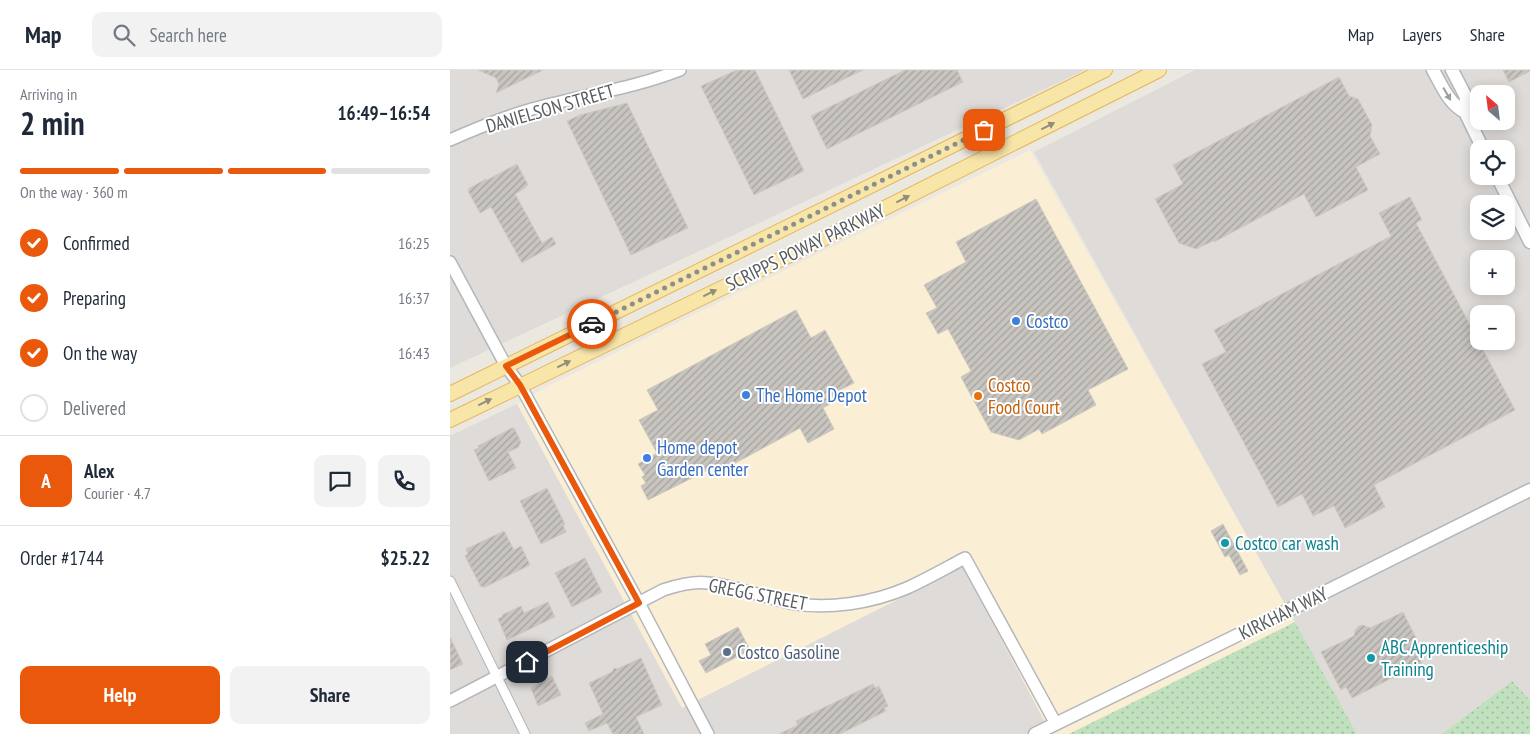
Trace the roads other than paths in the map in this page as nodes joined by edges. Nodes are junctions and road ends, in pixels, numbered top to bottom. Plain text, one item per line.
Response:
1 (680, 70) edge
2 (1105, 70) edge
3 (1159, 70) edge
4 (1433, 70) edge
5 (1452, 70) edge
6 (1465, 112) junction
7 (450, 140) edge
8 (1479, 140) edge
9 (1502, 185) edge
10 (1530, 242) edge
11 (450, 262) edge
12 (506, 366) junction
13 (520, 385) junction
14 (450, 394) edge
15 (450, 420) edge
16 (1530, 490) edge
17 (450, 581) edge
18 (639, 603) junction
19 (497, 677) junction
20 (450, 701) edge
21 (1056, 724) junction
22 (524, 734) edge
23 (708, 734) edge
24 (1035, 734) edge

1 - 7 street, DANIELSON STREET
2 - 12 main road, SCRIPPS POWAY PARKWAY
13 -> 3 main road, SCRIPPS POWAY PARKWAY
4 -> 6 main road
5 - 6 main road
6 - 8 main road
9 - 10 main road
11 - 12 street
12 - 13 street
12 - 14 main road, SCRIPPS POWAY PARKWAY
15 -> 13 main road, SCRIPPS POWAY PARKWAY
13 - 18 street
16 - 21 main road, KIRKHAM WAY
17 - 19 street
18 - 19 street, GREGG STREET
18 - 21 street, GREGG STREET
18 - 23 street
19 - 20 street, GREGG STREET
19 - 22 street
21 - 24 main road, KIRKHAM WAY

